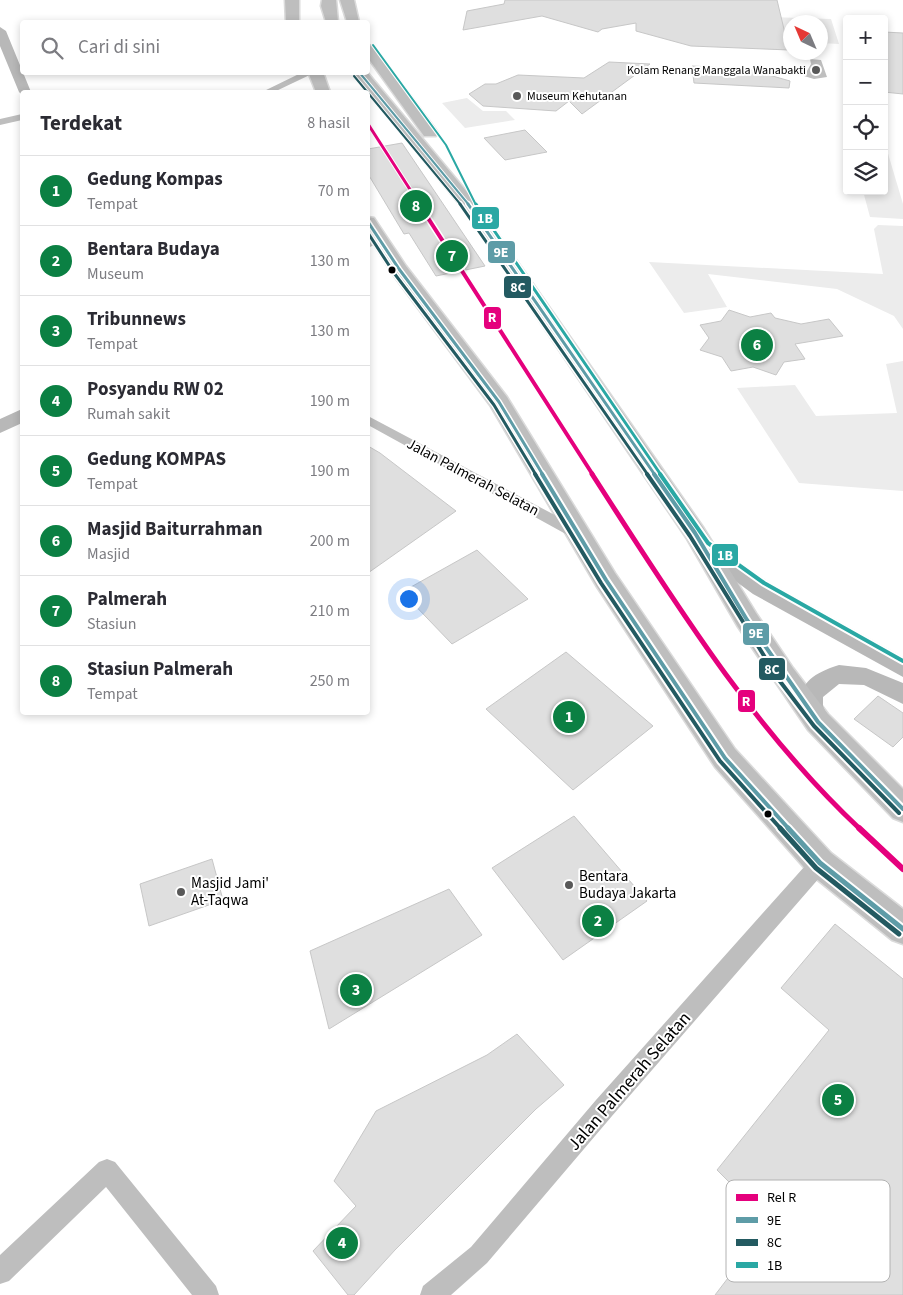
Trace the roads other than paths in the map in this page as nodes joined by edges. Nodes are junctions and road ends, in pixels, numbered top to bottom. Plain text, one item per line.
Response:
1 (292, 0) edge
2 (330, 0) edge
3 (347, 0) edge
4 (292, 20) edge
5 (332, 20) edge
6 (352, 20) edge
7 (0, 31) edge
8 (370, 52) edge
9 (0, 54) edge
10 (306, 75) edge
11 (314, 75) edge
12 (361, 75) edge
13 (14, 79) junction
14 (23, 90) edge
15 (272, 90) edge
16 (322, 90) edge
17 (20, 104) edge
18 (20, 117) edge
19 (0, 122) edge
20 (471, 208) junction
21 (373, 242) edge
22 (20, 416) edge
23 (370, 421) edge
24 (0, 428) edge
25 (20, 430) edge
26 (0, 441) edge
27 (578, 534) junction
28 (703, 547) junction
29 (903, 668) edge
30 (903, 694) edge
31 (818, 722) junction
32 (903, 809) edge
33 (820, 863) junction
34 (903, 929) edge
35 (0, 1272) edge
36 (207, 1295) edge
37 (432, 1295) edge

1 - 4 highway
2 - 5 highway
3 - 6 highway
7 - 13 main road
8 - 20 highway
9 - 13 main road
10 - 15 street
11 - 16 highway
12 - 20 highway
13 - 14 main road
13 - 17 main road
18 - 19 street
20 - 28 highway
21 - 27 highway
22 - 24 main road
23 - 27 street, Jalan Palmerah Selatan
25 - 26 main road
27 - 33 highway
28 - 29 main road
28 - 31 highway
30 - 31 main road
31 - 32 highway
33 - 34 highway
33 - 37 street, Jalan Palmerah Selatan
35 - 36 street

